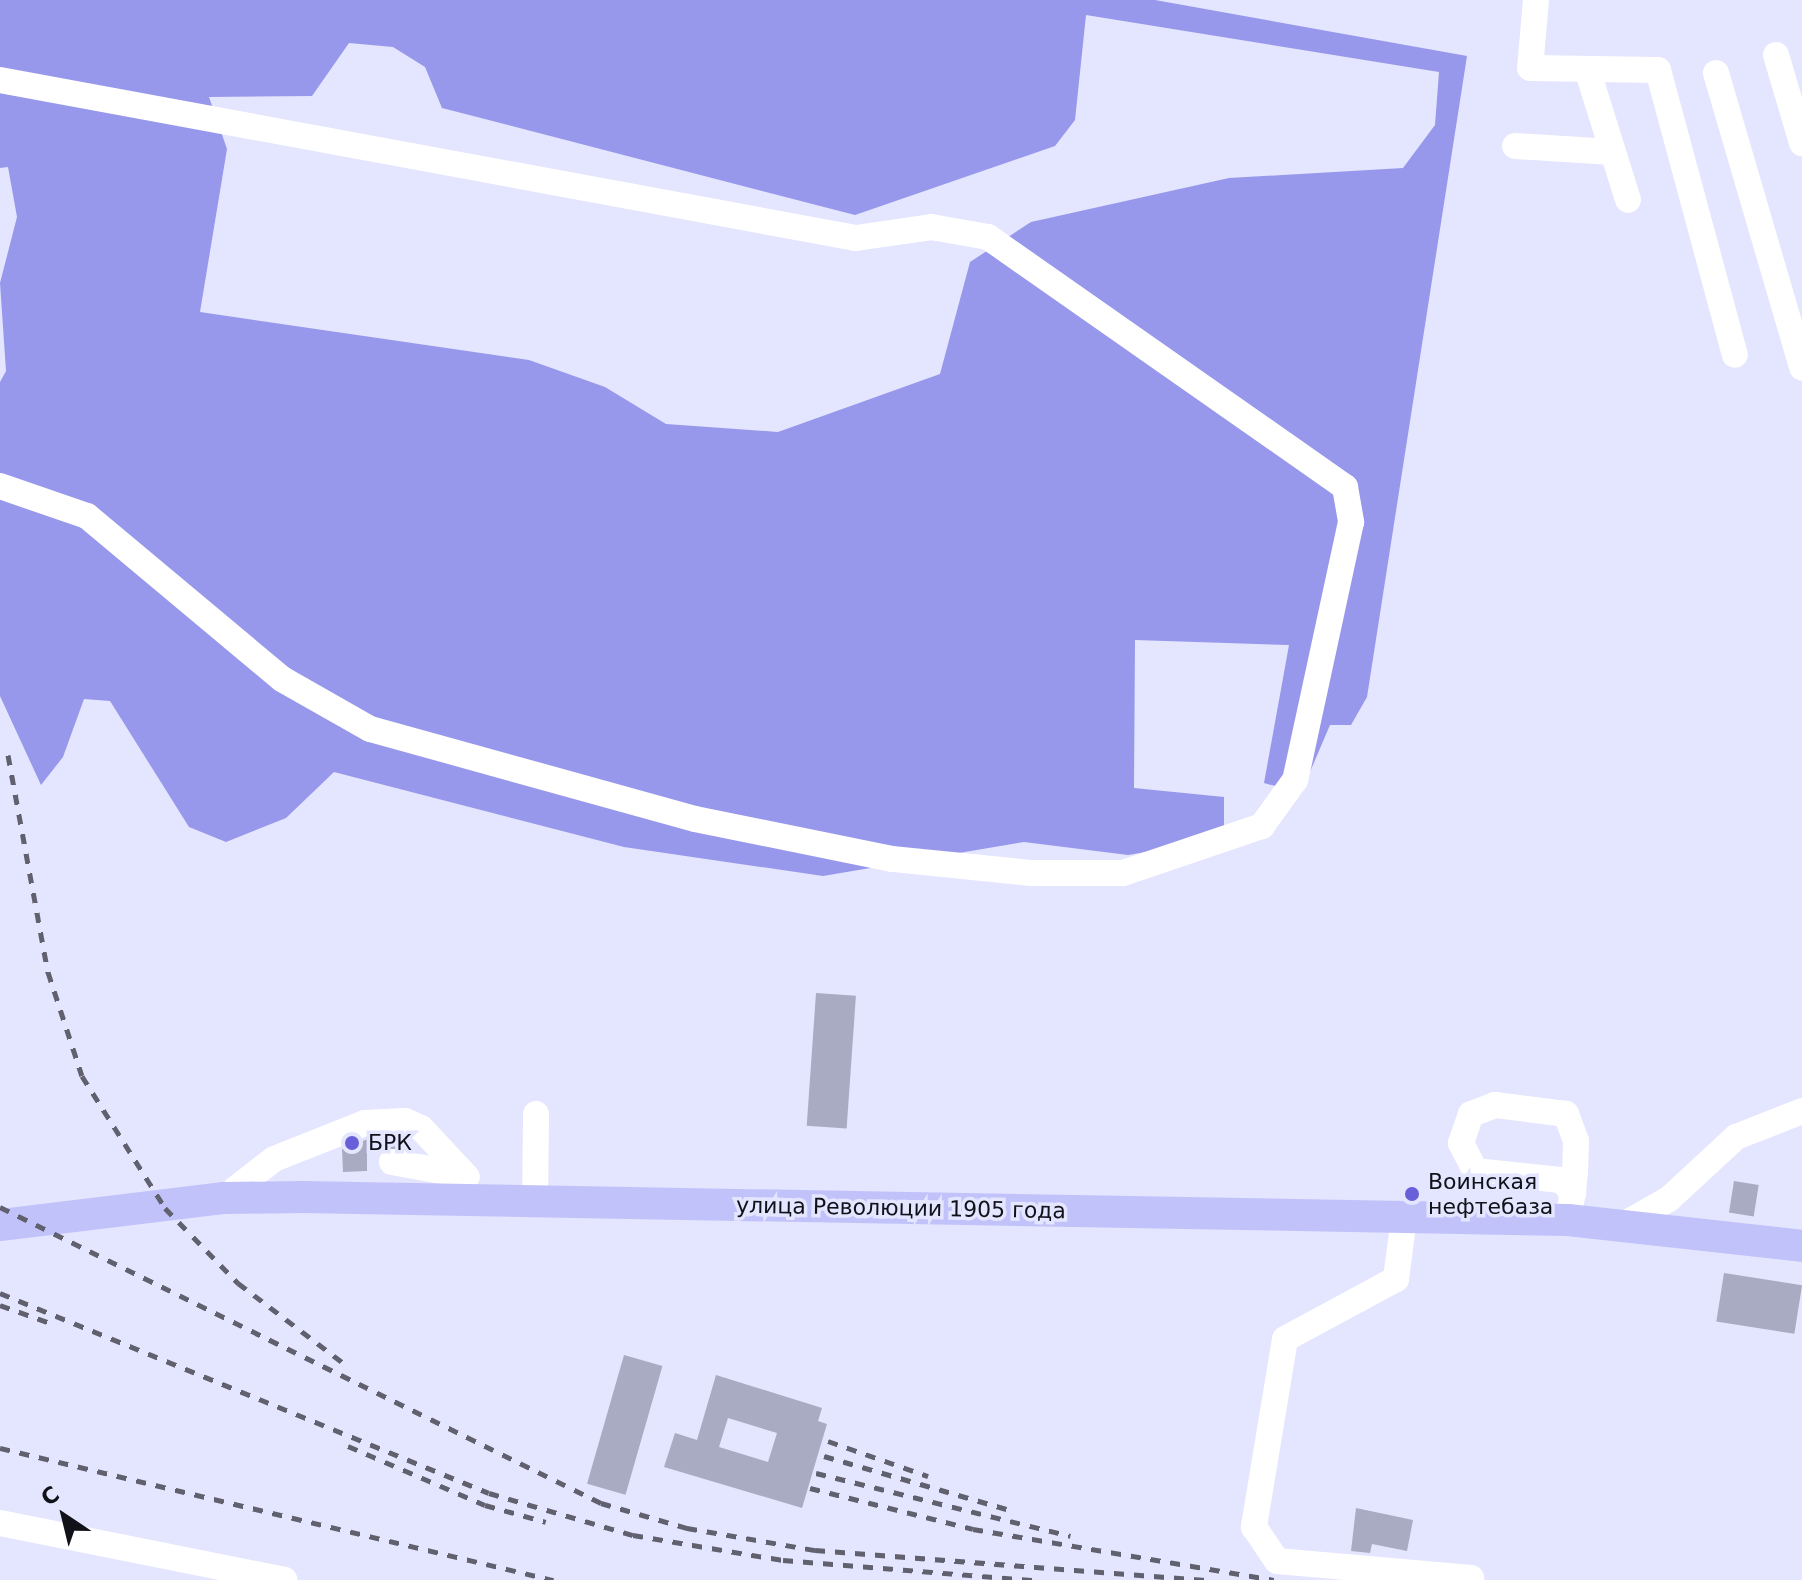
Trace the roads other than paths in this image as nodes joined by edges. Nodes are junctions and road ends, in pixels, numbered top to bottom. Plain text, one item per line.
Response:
1 (1536, 0) edge
2 (1776, 55) dead end
3 (1587, 69) junction
4 (1716, 73) dead end
5 (0, 80) edge
6 (1802, 143) edge
7 (1515, 146) dead end
8 (1613, 152) junction
9 (1628, 200) dead end
10 (1735, 355) dead end
11 (1802, 368) edge
12 (0, 486) edge
13 (1802, 1111) edge
14 (536, 1114) dead end
15 (392, 1162) dead end
16 (467, 1177) junction
17 (224, 1198) junction
18 (524, 1201) junction
19 (1571, 1206) junction
20 (1672, 1214) junction
21 (1404, 1218) junction
22 (0, 1225) edge
23 (1802, 1246) edge
24 (0, 1523) edge
25 (1471, 1578) edge
26 (284, 1580) edge

1 - 3 street
2 - 6 street
3 - 8 street
3 - 10 street
4 - 11 street
5 - 12 street
7 - 8 street
8 - 9 street
13 - 20 street
14 - 18 street
15 - 16 street
16 - 17 street
16 - 18 street
17 - 18 main road, улица Революции 1905 года
17 - 22 main road, улица Революции 1905 года
18 - 21 main road, улица Революции 1905 года
19 - 19 street
19 - 20 main road, улица Революции 1905 года
19 - 21 main road, улица Революции 1905 года
20 - 23 main road, улица Революции 1905 года
21 - 25 street
24 - 26 street

